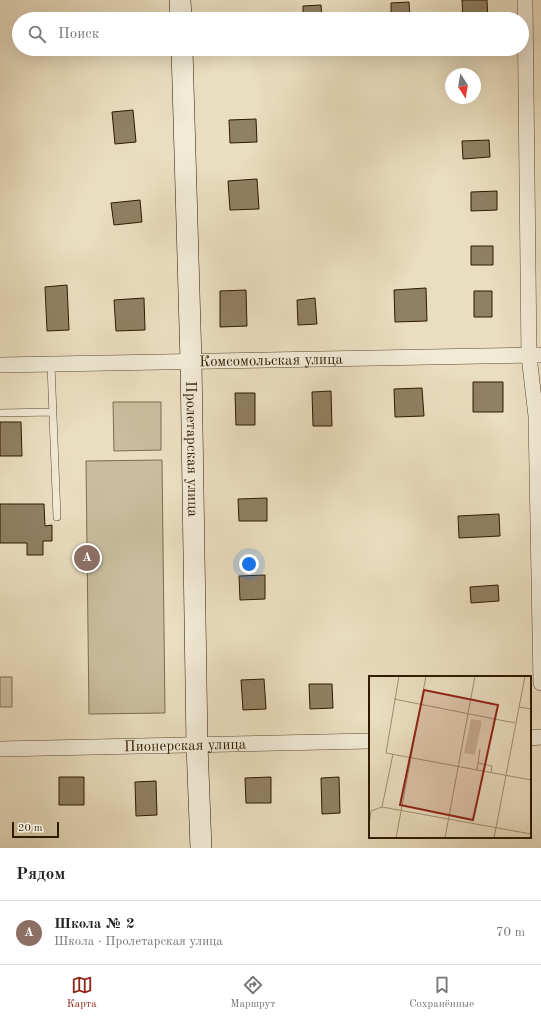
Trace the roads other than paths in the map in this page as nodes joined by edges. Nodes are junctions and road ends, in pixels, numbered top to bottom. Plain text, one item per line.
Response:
1 (180, 0) edge
2 (526, 0) edge
3 (181, 12) edge
4 (526, 12) edge
5 (182, 56) edge
6 (527, 56) edge
7 (535, 355) edge
8 (191, 362) junction
9 (0, 365) edge
10 (51, 365) junction
11 (53, 412) junction
12 (0, 413) edge
13 (57, 517) dead end
14 (541, 683) edge
15 (541, 737) edge
16 (531, 738) edge
17 (369, 741) edge
18 (197, 745) junction
19 (0, 748) edge
20 (200, 848) edge

1 - 3 street
2 - 4 street
5 - 8 street, Пролетарская улица
6 - 7 street
7 - 8 street, Комсомольская улица
7 - 14 street
8 - 10 street, Комсомольская улица
8 - 18 street, Пролетарская улица
9 - 10 street, Комсомольская улица
10 - 11 lane
11 - 12 lane
11 - 13 lane
15 - 16 street
17 - 18 street, Пионерская улица
18 - 19 street, Пионерская улица
18 - 20 street, Пролетарская улица

